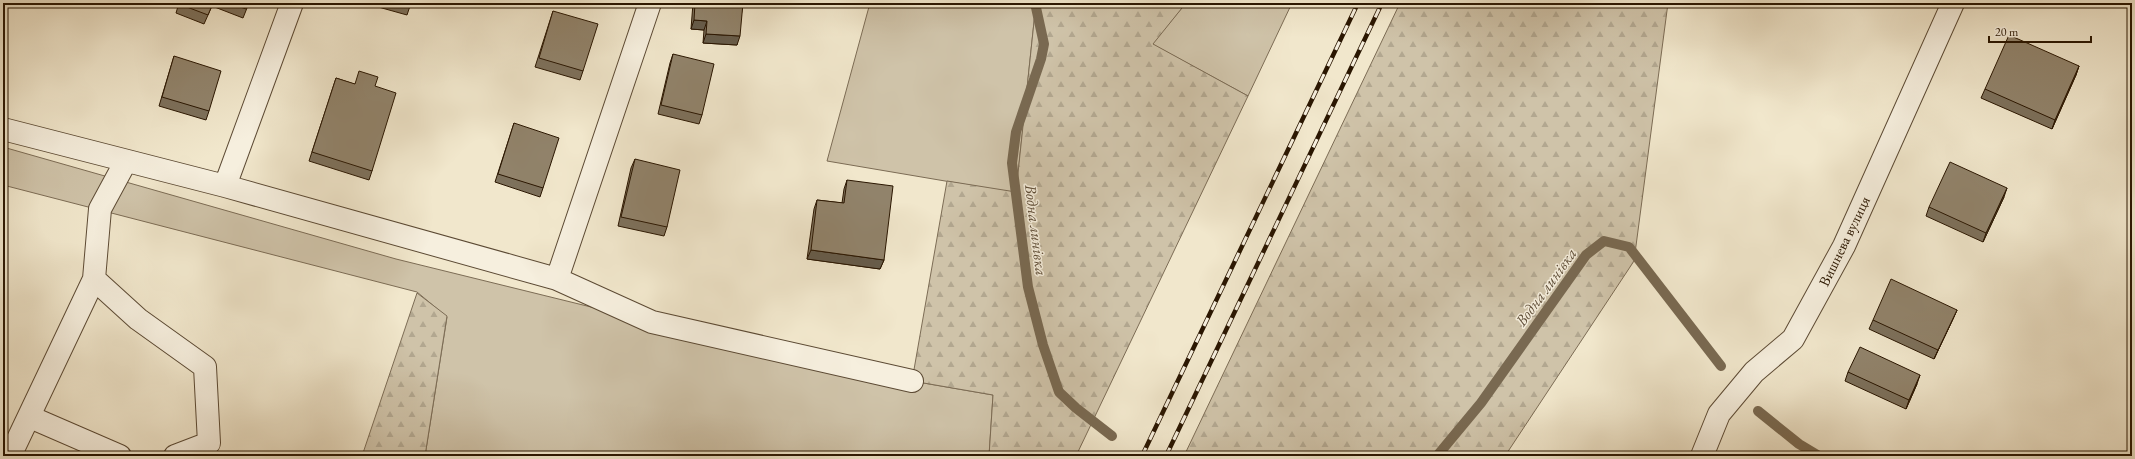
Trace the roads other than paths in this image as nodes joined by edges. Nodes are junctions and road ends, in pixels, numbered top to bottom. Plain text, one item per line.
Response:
1 (292, 3) edge
2 (650, 3) edge
3 (1953, 3) edge
4 (3, 129) edge
5 (126, 161) junction
6 (225, 186) junction
7 (557, 278) junction
8 (94, 279) junction
9 (912, 381) dead end
10 (30, 417) junction
11 (10, 456) edge
12 (120, 456) edge
13 (175, 456) edge
14 (1702, 456) edge

1 - 6 street
2 - 7 street
3 - 14 street, Вишнева вулиця
4 - 5 street
5 - 6 street
5 - 8 street
6 - 7 street
7 - 9 street
8 - 10 street
8 - 13 street
10 - 11 street
10 - 12 street

